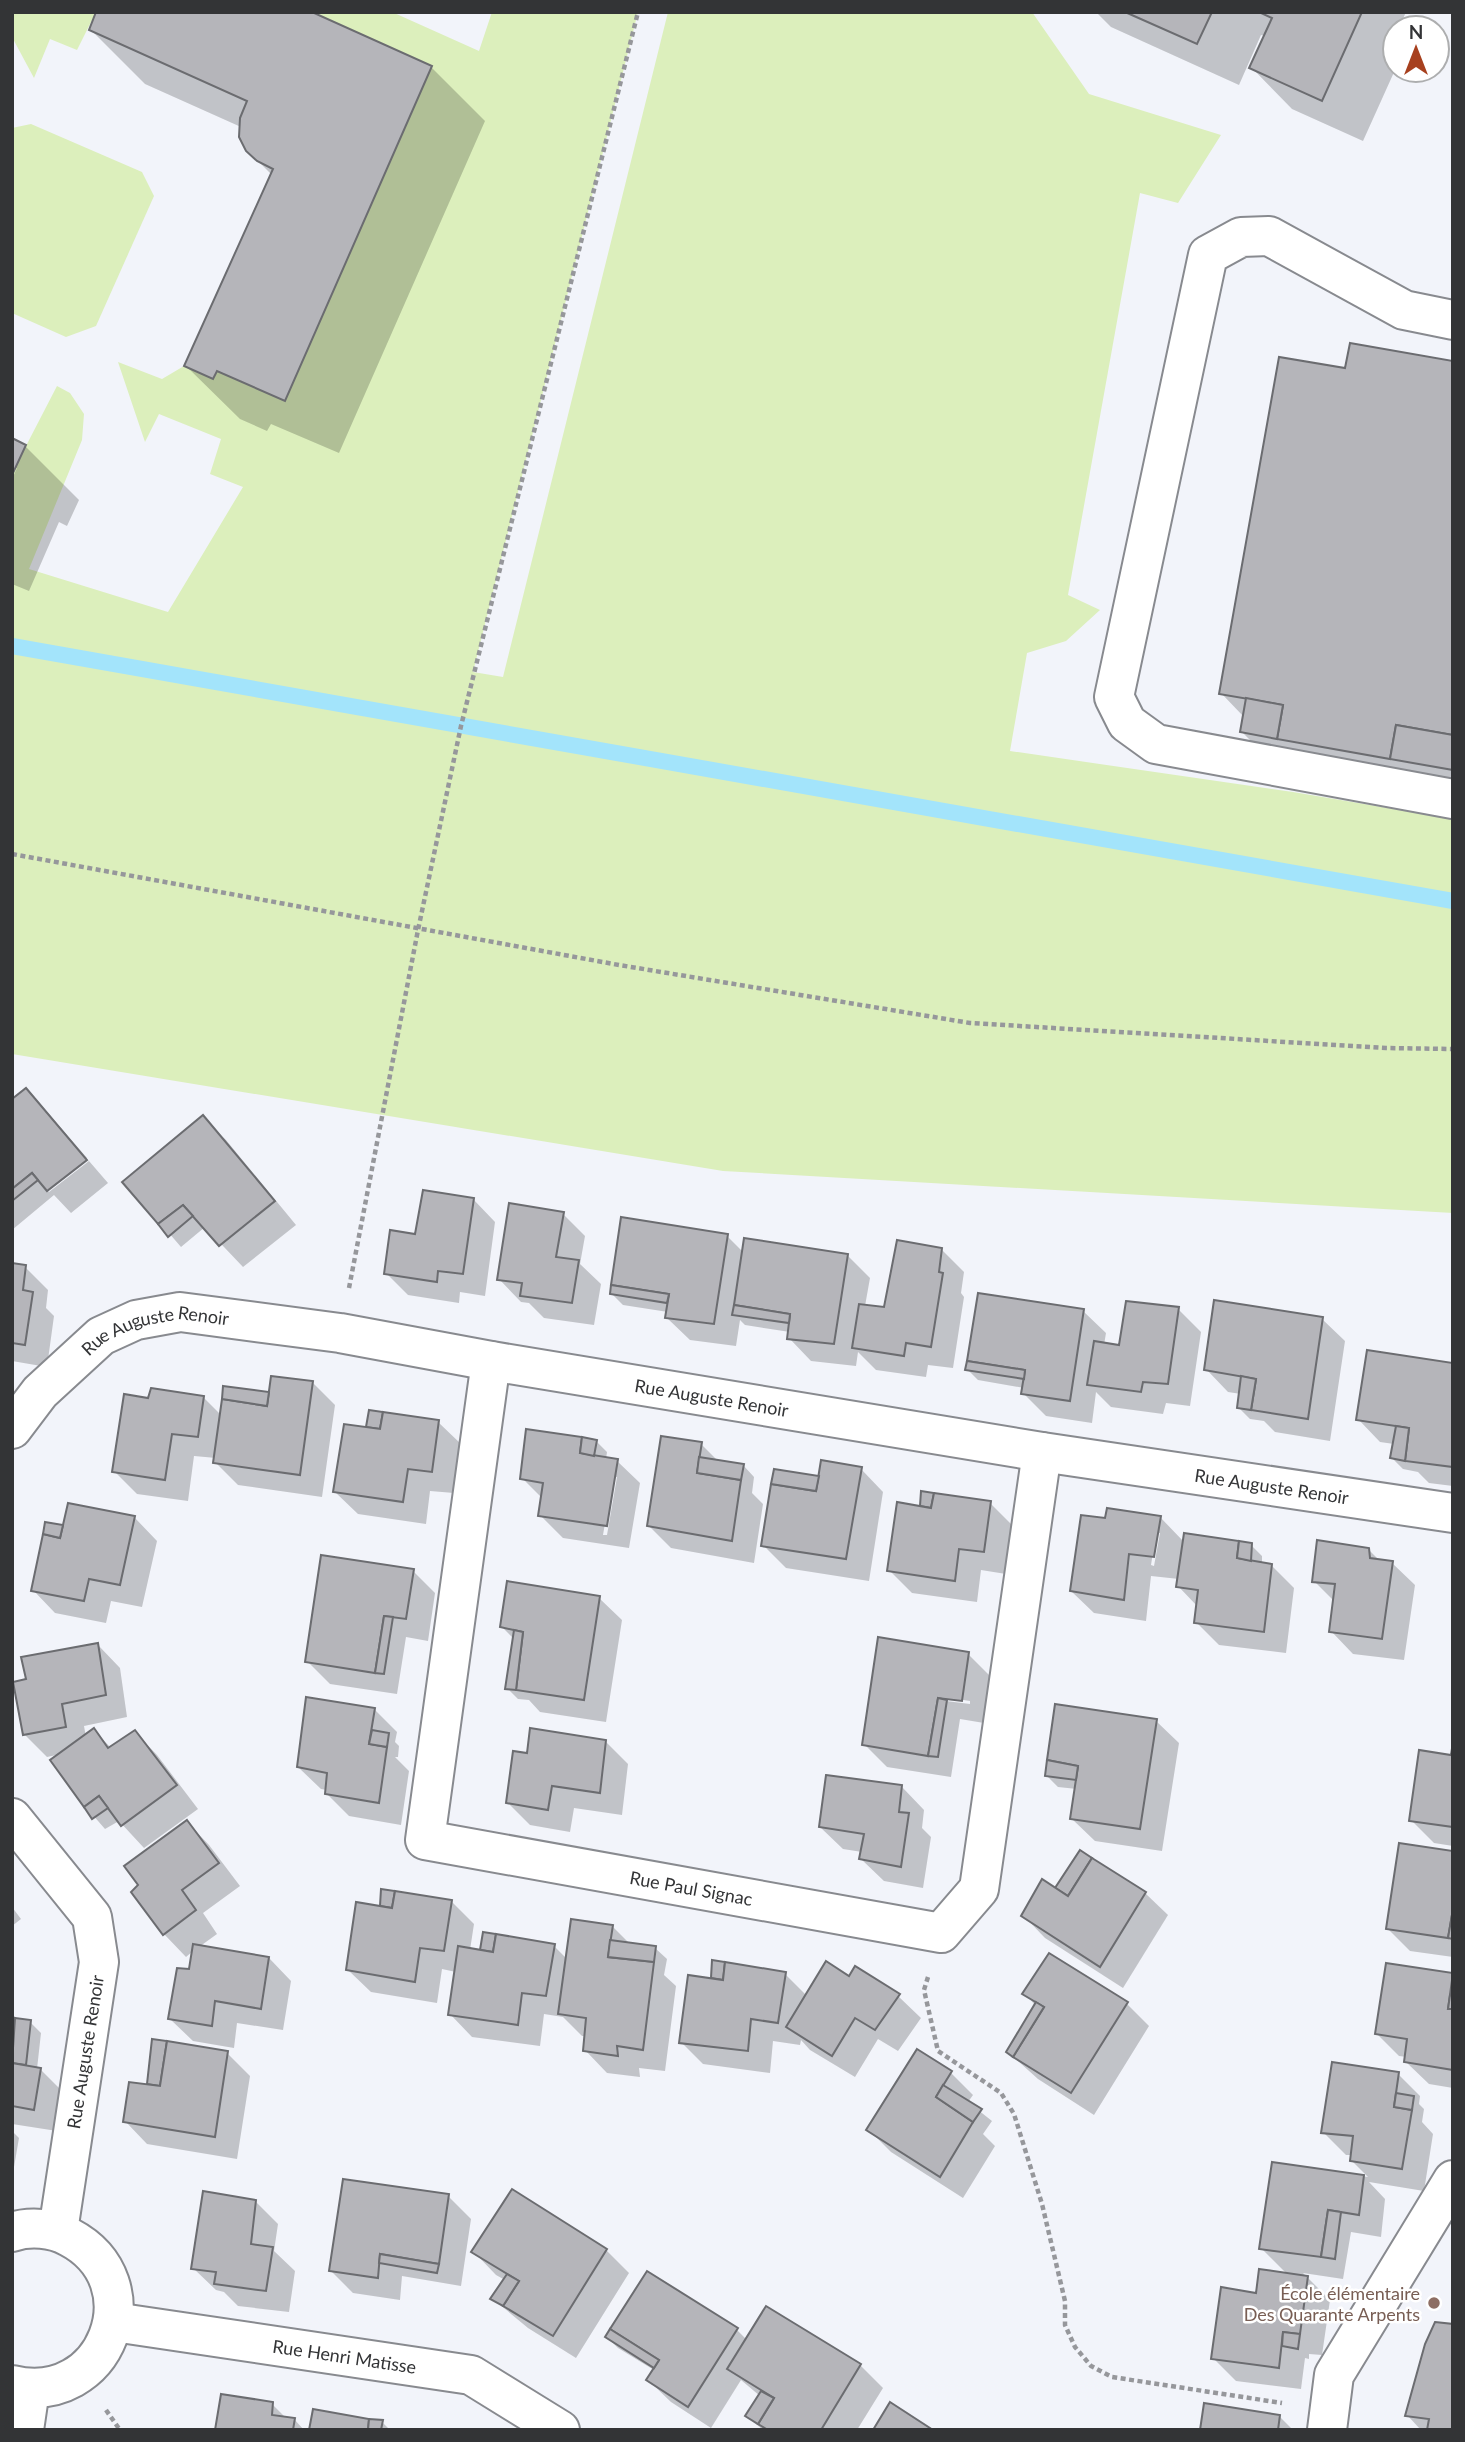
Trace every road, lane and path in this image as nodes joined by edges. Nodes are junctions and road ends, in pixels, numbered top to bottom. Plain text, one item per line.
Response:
1 (638, 12) edge
2 (1453, 320) edge
3 (1453, 799) edge
4 (12, 854) edge
5 (418, 930) junction
6 (1453, 1049) edge
7 (340, 1333) junction
8 (491, 1361) junction
9 (12, 1429) edge
10 (1042, 1452) junction
11 (1453, 1513) edge
12 (12, 1818) edge
13 (942, 1933) junction
14 (1453, 2180) edge
15 (58, 2231) junction
16 (12, 2232) edge
17 (114, 2322) junction
18 (21, 2387) edge
19 (1328, 2420) edge
20 (24, 2430) edge
21 (560, 2430) edge

1 - 5 path
2 - 3 street
4 - 5 path
5 - 6 path
5 - 7 path
7 - 8 street, Rue Auguste Renoir
7 - 9 street, Rue Auguste Renoir
8 - 10 street, Rue Auguste Renoir
8 - 13 street, Rue Paul Signac
10 - 11 street, Rue Auguste Renoir
10 - 13 street
12 - 15 street, Rue Auguste Renoir
13 - 19 path
14 - 19 street
15 - 16 street
15 - 17 street
17 - 18 street
17 - 21 street, Rue Henri Matisse
18 - 20 street

